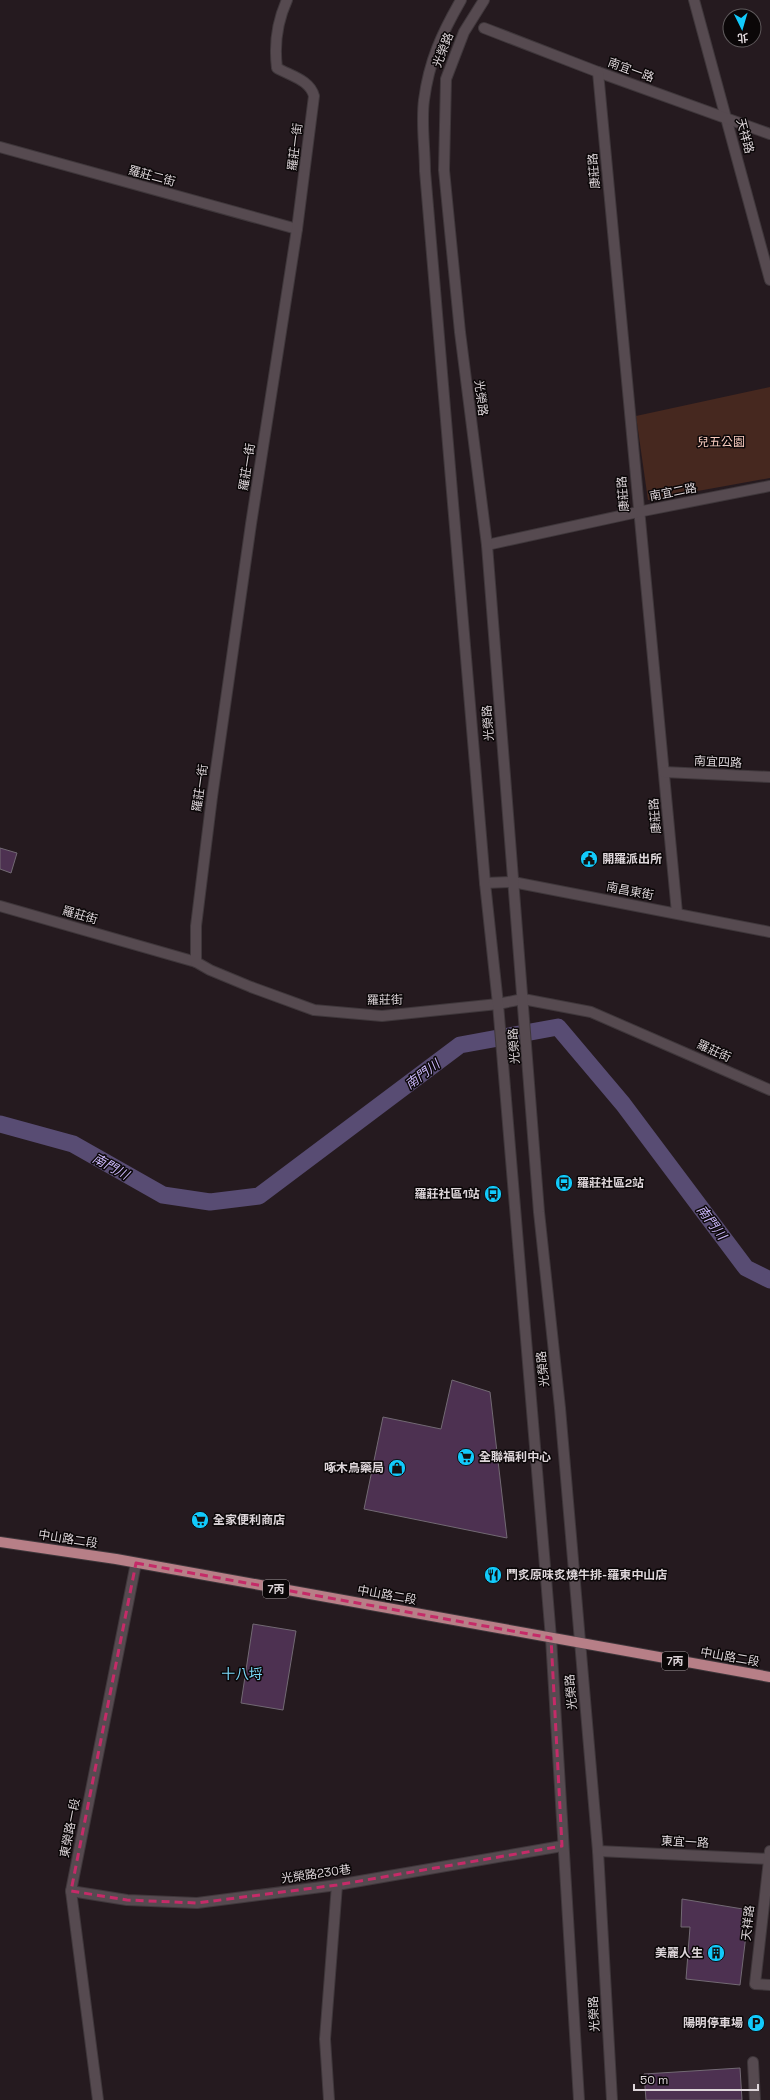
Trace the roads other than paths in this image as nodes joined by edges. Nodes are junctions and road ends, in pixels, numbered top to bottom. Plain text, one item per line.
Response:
1 (287, 0) edge
2 (461, 0) edge
3 (484, 0) edge
4 (694, 0) edge
5 (484, 28) dead end
6 (598, 72) junction
7 (727, 120) junction
8 (770, 134) edge
9 (0, 147) edge
10 (297, 229) junction
11 (770, 280) edge
12 (770, 486) edge
13 (638, 512) junction
14 (487, 544) junction
15 (664, 772) junction
16 (770, 777) edge
17 (513, 882) junction
18 (485, 883) junction
19 (0, 906) edge
20 (677, 913) junction
21 (770, 932) edge
22 (196, 962) junction
23 (523, 999) junction
24 (498, 1004) junction
25 (770, 1090) edge
26 (1, 1541) edge
27 (136, 1564) junction
28 (551, 1638) junction
29 (580, 1644) junction
30 (770, 1677) edge
31 (562, 1846) junction
32 (598, 1851) junction
33 (769, 1856) edge
34 (337, 1885) junction
35 (71, 1891) junction
36 (770, 1985) edge
37 (753, 2062) dead end
38 (98, 2100) edge
39 (329, 2100) edge
40 (579, 2100) edge
41 (612, 2100) edge
42 (755, 2100) edge

1 - 10 street, 羅莊一街
2 - 18 street, 光榮路
3 - 14 street, 光榮路
4 - 7 street, 天祥路
5 - 6 street, 南宜一路
6 - 7 street, 南宜一路
6 - 13 street, 康莊路
7 - 8 street, 南宜一路
7 - 11 street, 天祥路
9 - 10 street, 羅莊二街
10 - 22 street, 羅莊一街
12 - 13 street, 南宜二路
13 - 14 street, 南宜二路
13 - 15 street, 康莊路
14 - 17 street, 光榮路
15 - 16 street, 南宜四路
15 - 20 street, 康莊路
17 - 18 street, 南昌東街
17 - 20 street, 南昌東街
17 - 23 street, 光榮路
18 - 24 street, 光榮路
19 - 22 street, 羅莊街
20 - 21 street, 南昌東街
22 - 24 street, 羅莊街
23 - 24 street, 羅莊街
23 - 25 street, 羅莊街
23 - 29 street, 光榮路
24 - 28 street, 光榮路
26 - 27 main road, 中山路二段 / 7丙
27 - 28 main road, 中山路二段 / 7丙
27 - 35 street, 東榮路一段
28 - 29 main road, 中山路二段 / 7丙
28 - 31 street, 光榮路
29 - 30 main road, 中山路二段 / 7丙
29 - 32 street, 光榮路
31 - 34 street, 光榮路230巷
31 - 40 street, 光榮路
32 - 33 street, 東宜一路
32 - 41 street, 光榮路
33 - 36 street, 天祥路
34 - 35 street, 光榮路230巷
34 - 39 street
35 - 38 street, 東榮路一段
37 - 42 street

